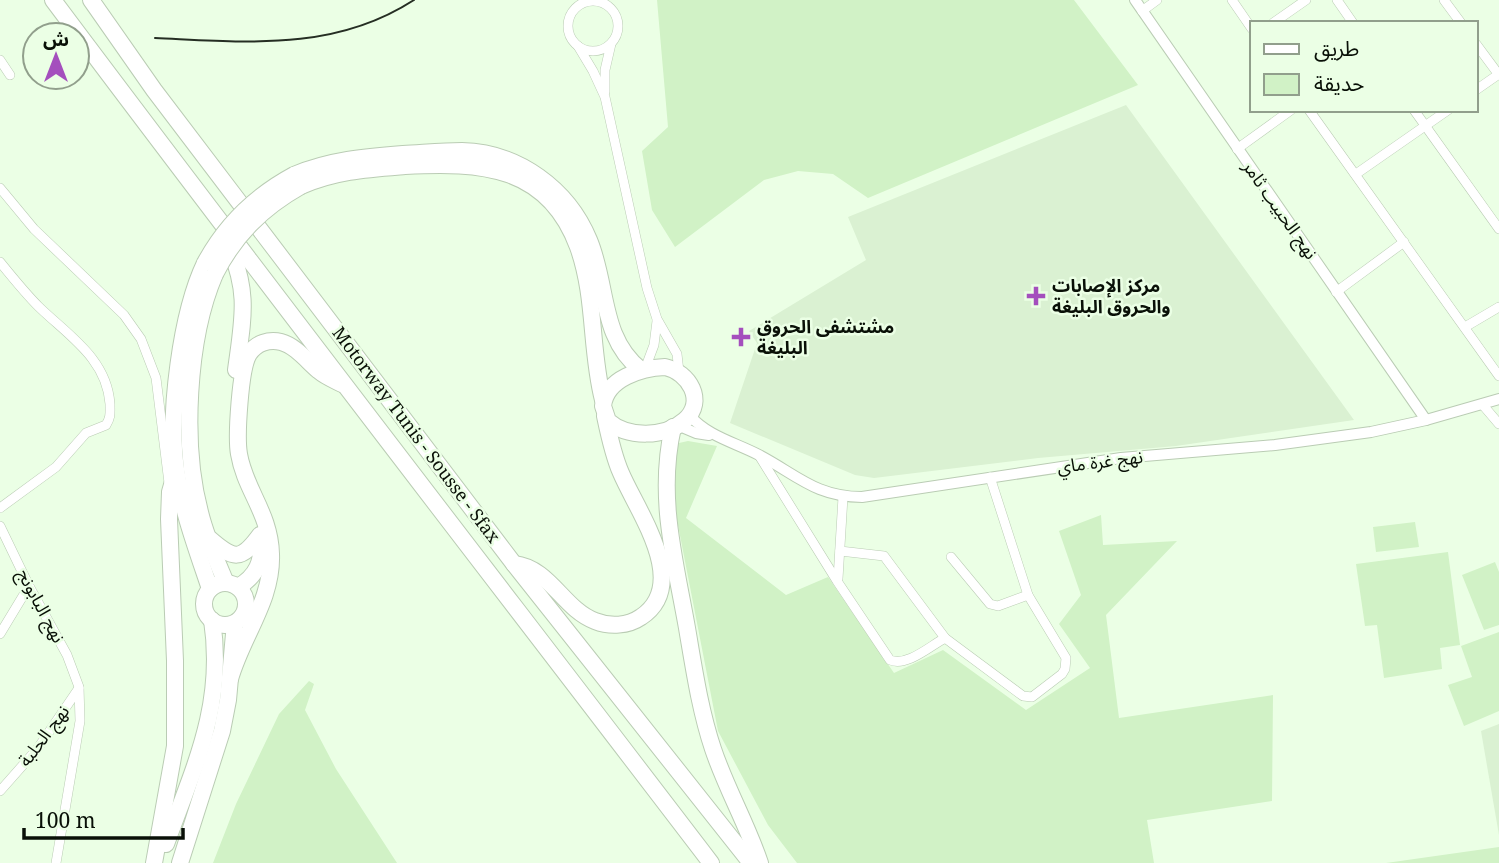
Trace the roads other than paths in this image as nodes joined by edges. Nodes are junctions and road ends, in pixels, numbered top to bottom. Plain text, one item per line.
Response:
1 (53, 0) edge
2 (91, 0) edge
3 (1135, 0) edge
4 (1157, 0) edge
5 (1232, 0) edge
6 (1306, 0) edge
7 (1336, 0) edge
8 (1444, 0) edge
9 (1142, 11) junction
10 (1276, 21) edge
11 (1352, 21) edge
12 (1460, 21) edge
13 (1250, 26) edge
14 (611, 43) junction
15 (578, 46) junction
16 (1478, 47) edge
17 (0, 60) edge
18 (10, 75) dead end
19 (1499, 75) edge
20 (1478, 89) edge
21 (605, 97) junction
22 (1288, 112) edge
23 (1310, 112) edge
24 (1415, 112) edge
25 (1445, 112) edge
26 (1425, 126) junction
27 (1237, 149) junction
28 (1356, 174) junction
29 (298, 181) junction
30 (0, 188) edge
31 (218, 220) junction
32 (1499, 229) edge
33 (1404, 242) junction
34 (0, 262) edge
35 (210, 269) junction
36 (1336, 292) junction
37 (1499, 307) edge
38 (657, 319) junction
39 (1465, 327) junction
40 (643, 370) junction
41 (679, 372) junction
42 (1499, 376) edge
43 (348, 387) junction
44 (1499, 399) edge
45 (1482, 404) junction
46 (604, 408) junction
47 (1426, 420) junction
48 (680, 423) junction
49 (1499, 424) edge
50 (759, 455) junction
51 (176, 471) junction
52 (990, 477) junction
53 (170, 492) junction
54 (843, 497) junction
55 (0, 508) edge
56 (0, 526) edge
57 (206, 536) junction
58 (260, 536) junction
59 (839, 551) junction
60 (951, 557) dead end
61 (514, 564) junction
62 (837, 581) junction
63 (232, 585) junction
64 (29, 586) junction
65 (210, 589) junction
66 (1028, 595) junction
67 (212, 620) junction
68 (235, 623) junction
69 (0, 634) edge
70 (945, 638) junction
71 (230, 679) junction
72 (79, 687) junction
73 (62, 715) junction
74 (80, 721) junction
75 (0, 791) edge
76 (56, 863) edge
77 (154, 863) edge
78 (159, 863) edge
79 (180, 863) edge
80 (711, 863) edge
81 (751, 863) edge
82 (760, 863) edge

1 - 31 highway, Motorway Tunis - Sousse - Sfax
2 - 61 highway, Motorway Tunis - Sousse - Sfax
3 - 9 street, نهج الحبيب ثامر
4 - 9 street
5 - 13 street
6 - 10 street
7 - 11 street
8 - 12 street
9 - 27 street, نهج الحبيب ثامر
14 - 15 street
14 - 15 street
14 - 21 street
15 - 21 street
16 - 19 street
17 - 18 street
19 - 20 street
21 - 38 street
22 - 27 street
23 - 28 street
24 - 26 street
25 - 26 street
26 - 28 street
26 - 32 street
27 - 36 street, نهج الحبيب ثامر
28 - 33 street
29 - 35 highway, bridge
29 - 40 highway
29 - 46 highway
30 - 53 street
31 - 43 highway, Motorway Tunis - Sousse - Sfax
31 - 58 highway
33 - 36 street
33 - 39 street
34 - 55 street
35 - 51 highway
35 - 57 highway
36 - 47 street, نهج الحبيب ثامر
37 - 39 street
38 - 40 street
38 - 41 street
39 - 42 street
40 - 41 highway
40 - 46 highway
41 - 48 highway
43 - 71 highway
43 - 80 highway, Motorway Tunis - Sousse - Sfax
44 - 45 street, نهج غرة ماي
45 - 47 street, نهج غرة ماي
45 - 49 street
46 - 48 highway
46 - 61 highway
47 - 52 street, نهج غرة ماي
48 - 50 street, نهج غرة ماي
48 - 82 highway
50 - 54 street, نهج غرة ماي
50 - 62 street
51 - 53 highway
51 - 65 highway
52 - 54 street, نهج غرة ماي
52 - 66 street
53 - 77 highway
54 - 59 street
56 - 64 street, نهج البابونج
57 - 58 highway
57 - 63 highway
58 - 63 highway
59 - 62 street
59 - 70 street
60 - 66 street
61 - 81 highway, Motorway Tunis - Sousse - Sfax
62 - 70 street
63 - 65 highway
63 - 68 highway
64 - 69 street
64 - 72 street, نهج البابونج
65 - 67 highway
66 - 70 street
67 - 68 highway
67 - 78 highway
68 - 71 highway
71 - 79 highway
72 - 73 street, نهج الحلبة
72 - 74 street, نهج الحلبة
73 - 74 street
73 - 75 street, نهج الحلبة
74 - 76 street, نهج الحلبة

